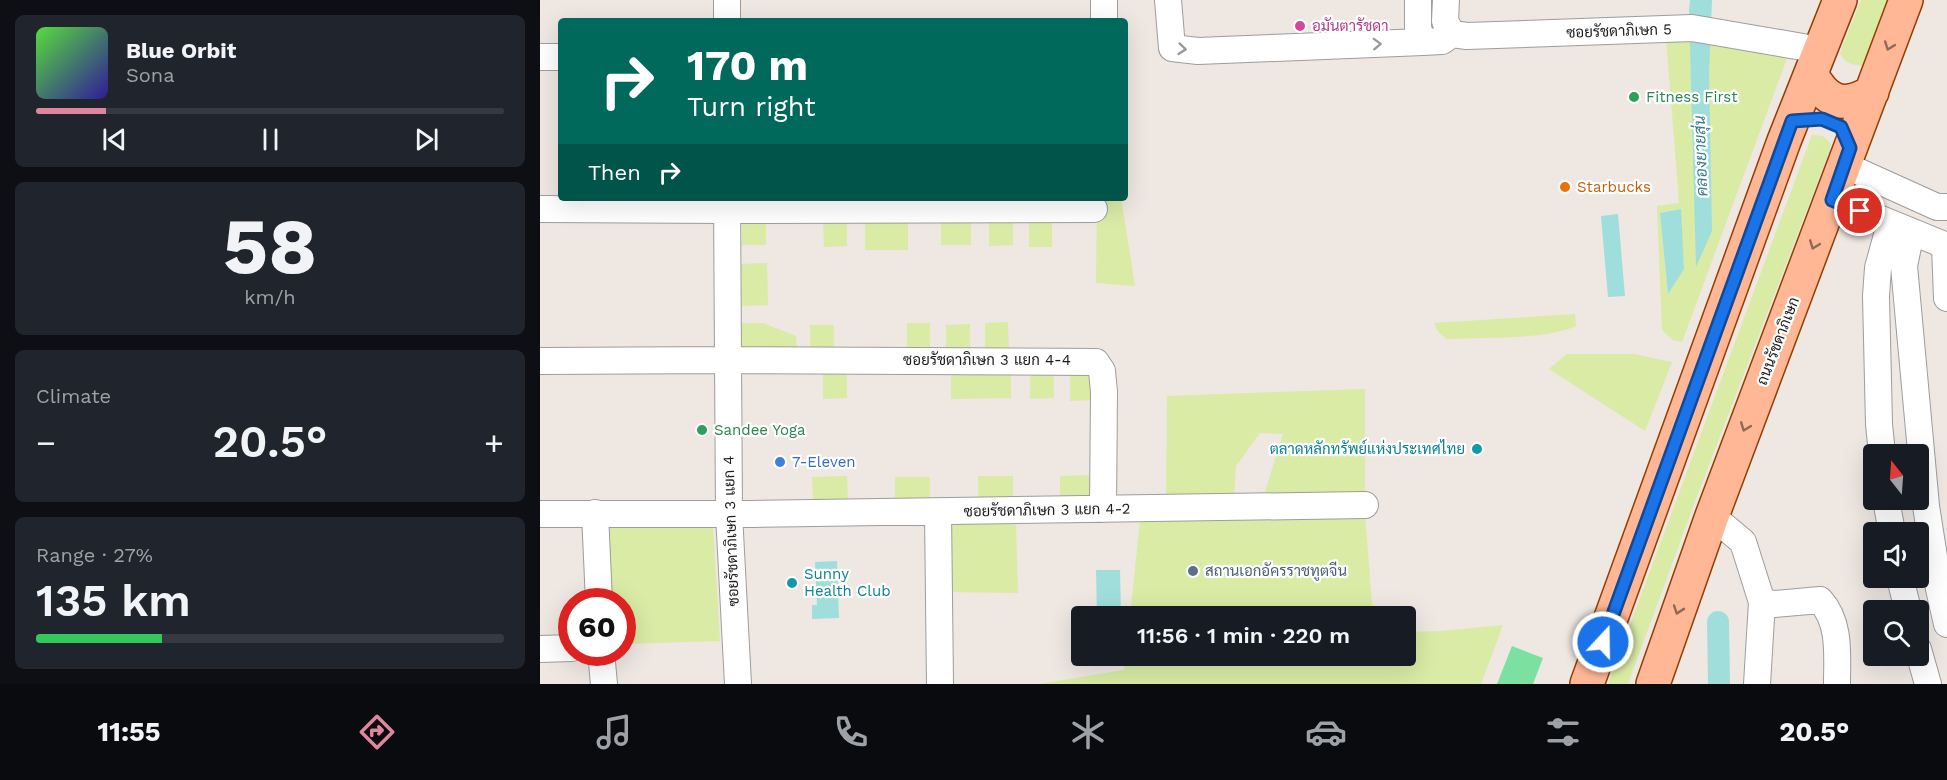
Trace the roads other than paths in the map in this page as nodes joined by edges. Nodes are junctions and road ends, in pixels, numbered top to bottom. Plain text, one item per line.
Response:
1 (727, 0) edge
2 (1104, 0) edge
3 (1168, 0) edge
4 (1418, 0) edge
5 (1446, 0) edge
6 (1840, 0) edge
7 (1906, 0) edge
8 (727, 18) edge
9 (1104, 18) edge
10 (1452, 34) junction
11 (1423, 42) junction
12 (540, 57) edge
13 (558, 57) edge
14 (1815, 62) junction
15 (1872, 92) junction
16 (1792, 121) junction
17 (1847, 157) junction
18 (1832, 200) junction
19 (728, 204) edge
20 (1947, 207) edge
21 (540, 209) edge
22 (1094, 209) dead end
23 (1901, 228) junction
24 (1946, 245) edge
25 (1947, 298) edge
26 (728, 360) junction
27 (540, 362) edge
28 (1881, 444) edge
29 (1365, 505) dead end
30 (1103, 509) junction
31 (938, 512) junction
32 (595, 513) junction
33 (540, 514) edge
34 (729, 514) junction
35 (1712, 516) junction
36 (598, 588) edge
37 (1762, 602) junction
38 (1947, 624) edge
39 (558, 648) edge
40 (540, 649) edge
41 (602, 666) edge
42 (1923, 666) edge
43 (604, 684) edge
44 (738, 684) edge
45 (940, 684) edge
46 (1587, 684) edge
47 (1653, 684) edge
48 (1757, 684) edge
49 (1837, 684) edge
50 (1928, 684) edge

1 - 8 street
2 - 9 street
3 -> 11 street, ซอยรัชดาภิเษก 5
4 - 11 street
5 - 10 street
6 - 14 main road
7 -> 15 main road, ถนนรัชดาภิเษก
10 - 11 street, ซอยรัชดาภิเษก 5
10 - 14 street, ซอยรัชดาภิเษก 5
12 - 13 street
14 - 15 main road
14 - 16 main road
15 - 17 main road, ถนนรัชดาภิเษก
16 - 17 main road
16 - 46 main road
17 - 18 main road, ถนนรัชดาภิเษก
17 - 20 street
18 - 23 street
18 -> 35 main road, ถนนรัชดาภิเษก
19 - 21 street
19 - 22 street
19 - 26 street, ซอยรัชดาภิเษก 3 แยก 4
23 - 24 street
23 - 28 street
23 - 38 street
24 - 25 street
26 - 27 street
26 - 30 street, ซอยรัชดาภิเษก 3 แยก 4-4
26 - 34 street, ซอยรัชดาภิเษก 3 แยก 4
29 - 30 street, ซอยรัชดาภิเษก 3 แยก 4-2
30 - 31 street, ซอยรัชดาภิเษก 3 แยก 4-2
31 - 34 street, ซอยรัชดาภิเษก 3 แยก 4-2
31 - 45 street
32 - 33 street, ซอยรัชดาภิเษก 3 แยก 4-2
32 - 34 street, ซอยรัชดาภิเษก 3 แยก 4-2
32 - 36 street
34 - 44 street, ซอยรัชดาภิเษก 3 แยก 4
35 - 37 street
35 -> 47 main road, ถนนรัชดาภิเษก
37 - 48 street
37 - 49 street
39 - 40 street
41 - 43 street
42 - 50 street

